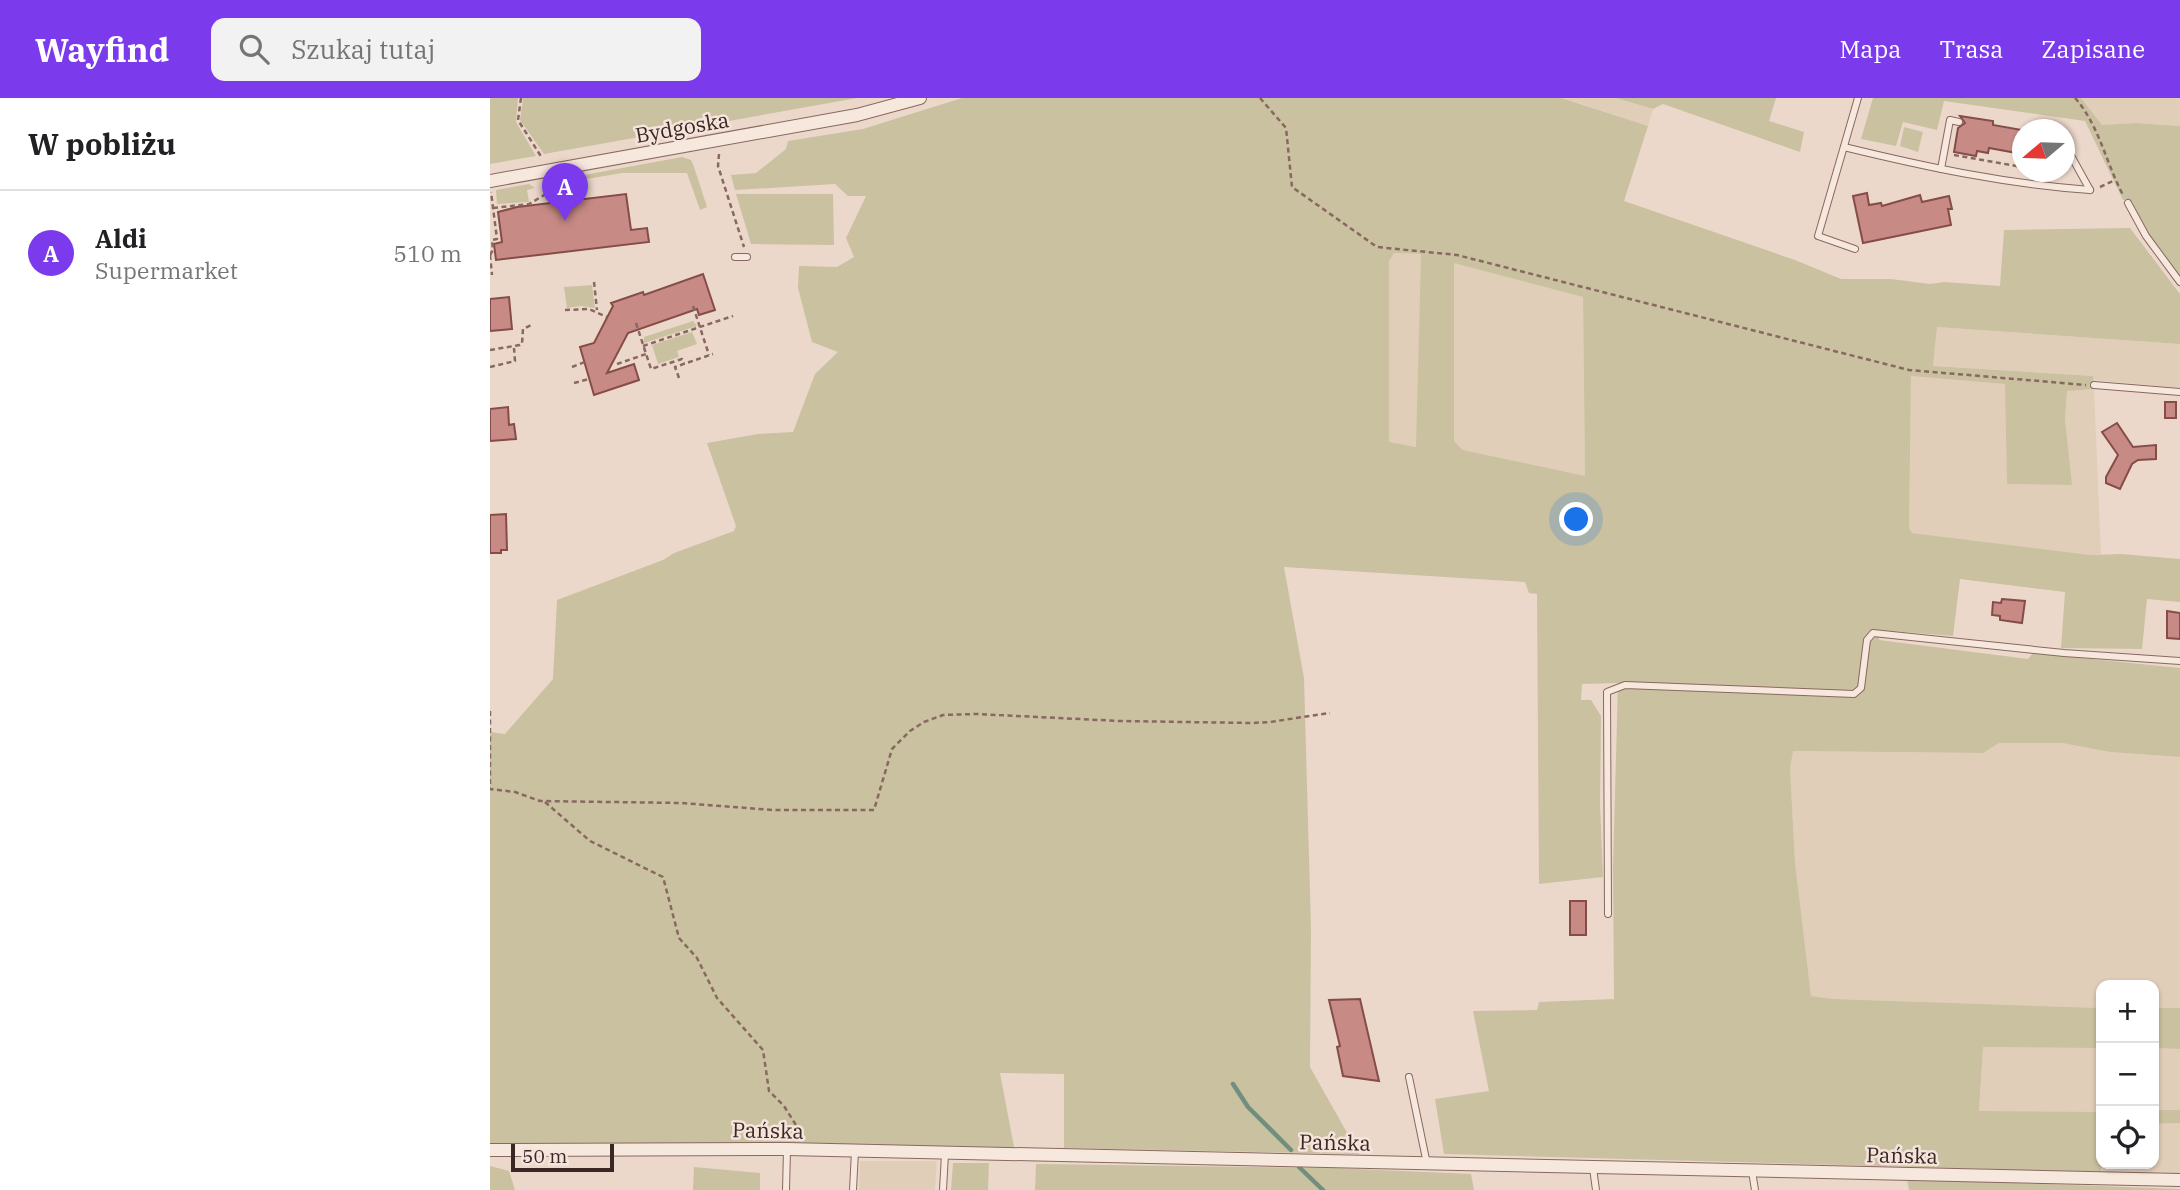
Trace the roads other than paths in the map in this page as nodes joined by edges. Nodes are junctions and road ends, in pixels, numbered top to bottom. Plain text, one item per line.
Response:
1 (1858, 98) edge
2 (911, 99) edge
3 (1959, 122) dead end
4 (1844, 147) junction
5 (2075, 163) edge
6 (1941, 169) junction
7 (490, 181) edge
8 (2012, 182) edge
9 (2013, 182) edge
10 (2128, 203) road end
11 (1855, 249) dead end
12 (735, 257) dead end
13 (747, 257) road end
14 (2180, 282) edge
15 (2094, 385) road end
16 (2180, 392) edge
17 (2180, 661) edge
18 (1608, 914) dead end
19 (1409, 1077) dead end
20 (788, 1149) junction
21 (490, 1150) edge
22 (855, 1152) junction
23 (944, 1154) junction
24 (1426, 1164) junction
25 (1593, 1168) junction
26 (1752, 1171) junction
27 (2180, 1180) edge
28 (786, 1190) edge
29 (853, 1190) edge
30 (943, 1190) edge
31 (1596, 1190) edge
32 (1755, 1190) edge

1 - 4 lane
2 - 7 street, Bydgoska
3 - 6 lane
4 - 6 lane
4 - 11 lane
5 - 9 lane
6 - 8 lane
10 - 14 lane
12 - 13 lane
15 - 16 lane
17 - 18 lane
19 - 24 lane
20 - 21 street, Pańska
20 - 22 street, Pańska
20 - 28 lane
22 - 23 street, Pańska
22 - 29 lane
23 - 24 street, Pańska
23 - 30 lane
24 - 25 street, Pańska
25 - 26 street, Pańska
25 - 31 lane
26 - 27 street, Pańska
26 - 32 lane

